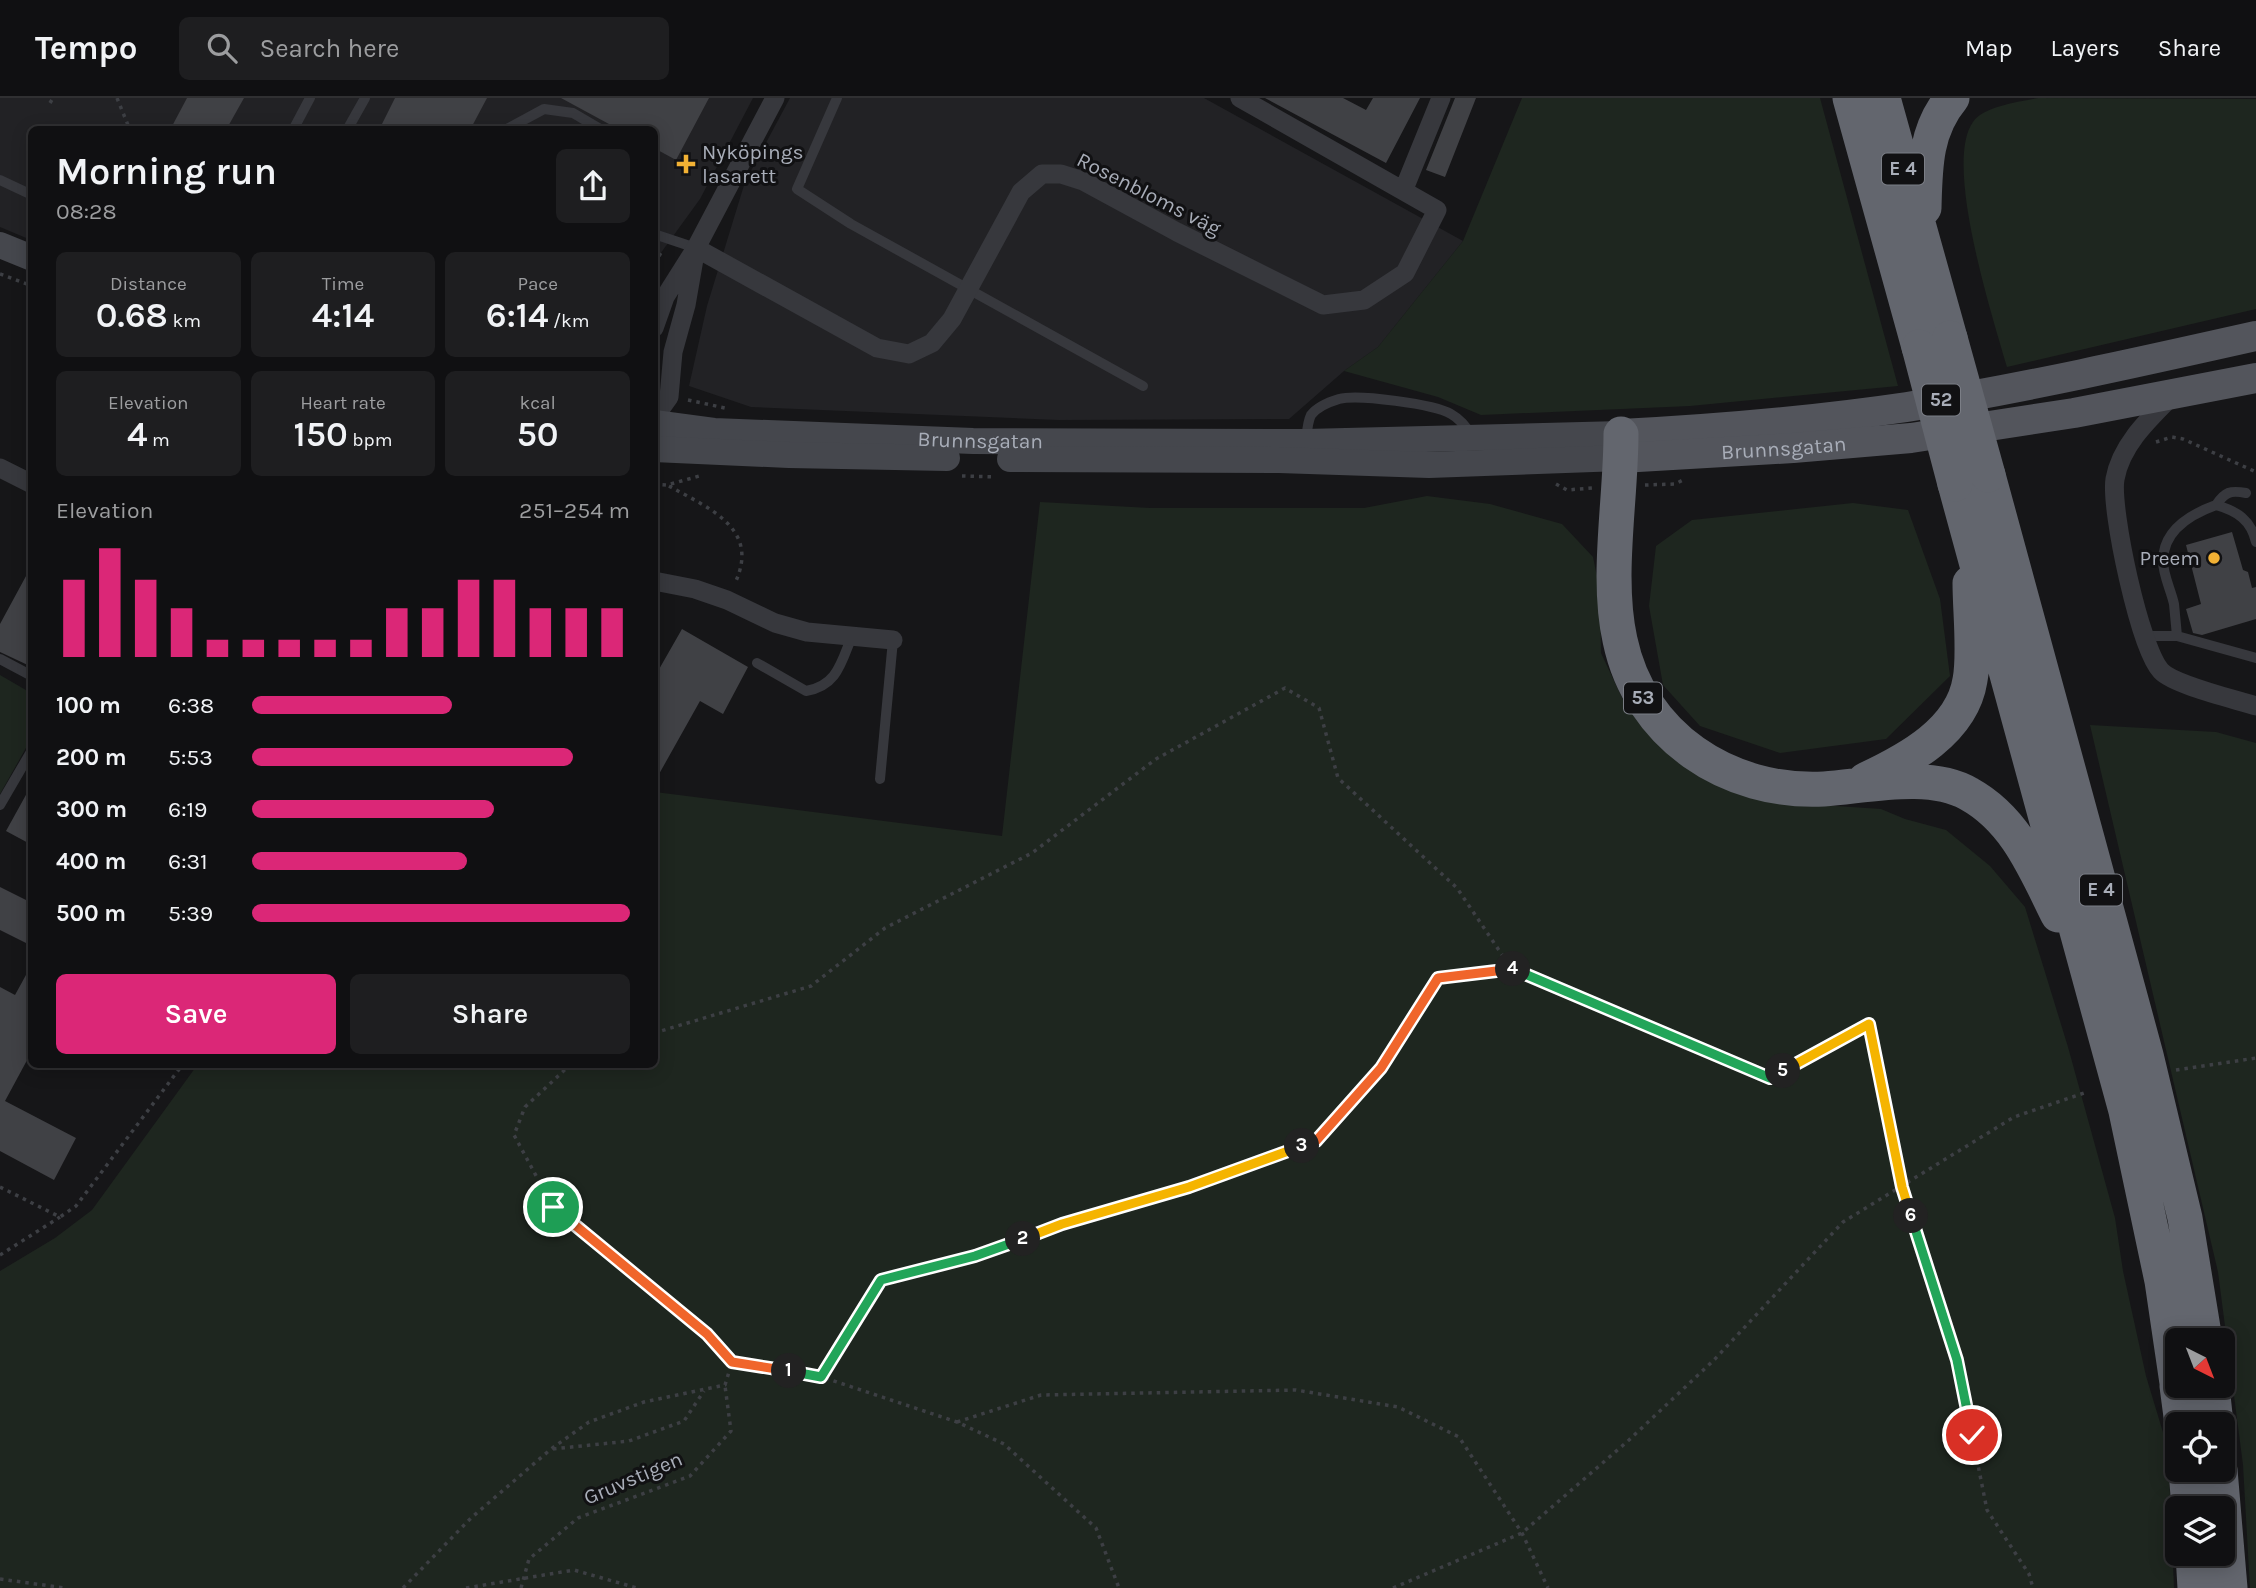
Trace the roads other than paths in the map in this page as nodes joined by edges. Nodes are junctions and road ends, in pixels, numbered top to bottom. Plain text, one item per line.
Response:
1 (310, 98) edge
2 (365, 98) edge
3 (775, 98) edge
4 (837, 98) edge
5 (1441, 98) edge
6 (1850, 98) edge
7 (1884, 98) edge
8 (1952, 98) edge
9 (1245, 99) edge
10 (295, 126) edge
11 (349, 126) edge
12 (512, 126) edge
13 (595, 126) edge
14 (0, 180) edge
15 (1404, 189) junction
16 (28, 193) edge
17 (658, 235) edge
18 (1923, 240) junction
19 (0, 245) edge
20 (696, 248) junction
21 (28, 256) edge
22 (967, 290) junction
23 (658, 317) edge
24 (2256, 336) edge
25 (1934, 343) junction
26 (2256, 378) edge
27 (1143, 386) dead end
28 (2172, 396) junction
29 (658, 414) edge
30 (658, 422) edge
31 (1473, 437) junction
32 (1621, 446) junction
33 (658, 449) edge
34 (1305, 452) junction
35 (0, 468) edge
36 (1972, 480) junction
37 (28, 482) edge
38 (2246, 493) dead end
39 (2216, 505) junction
40 (1969, 534) junction
41 (2256, 542) edge
42 (658, 582) edge
43 (852, 636) junction
44 (2144, 636) junction
45 (2177, 636) junction
46 (893, 640) joint
47 (2256, 658) edge
48 (0, 659) edge
49 (757, 663) dead end
50 (28, 674) edge
51 (2256, 706) edge
52 (28, 757) edge
53 (880, 779) dead end
54 (1856, 785) junction
55 (0, 805) edge
56 (2093, 984) junction
57 (2169, 1328) edge
58 (2203, 1328) edge
59 (2221, 1482) edge
60 (2194, 1566) edge
61 (2195, 1588) edge
62 (2230, 1588) edge

1 - 10 lane
2 - 11 lane
3 - 20 street
4 - 22 lane
5 - 15 street
6 - 25 highway, E 4
7 - 18 highway, E 4
8 - 18 highway
9 - 15 street, Rosenbloms väg
12 - 13 lane
14 - 16 lane
15 - 22 street, Rosenbloms väg
17 - 20 lane
18 - 25 highway, E 4
19 - 21 main road
20 - 22 street, Rosenbloms väg
20 - 23 street
20 - 29 street
22 - 27 lane
24 - 32 main road, Brunnsgatan / 52
25 - 36 highway, E 4, bridge
26 - 28 main road, Brunnsgatan / 52
28 - 32 main road, Brunnsgatan / 52
28 - 44 street
30 - 34 main road, Brunnsgatan
31 - 32 main road, Brunnsgatan
31 - 34 main road, Brunnsgatan
31 - 34 lane
32 - 34 main road, Brunnsgatan
32 - 54 highway, 53
33 - 34 main road, Brunnsgatan
35 - 37 street
36 - 40 highway, E 4
36 - 58 highway, E 4
38 - 39 lane
39 - 41 lane
39 - 45 lane
40 - 54 highway, 53
40 - 56 highway, E 4
42 - 43 street
43 - 46 street
43 - 49 lane
44 - 45 lane
44 - 51 street
45 - 47 lane
46 - 53 lane
48 - 50 lane
52 - 55 lane
54 - 56 highway
56 - 57 highway, E 4
59 - 62 highway
60 - 61 highway

